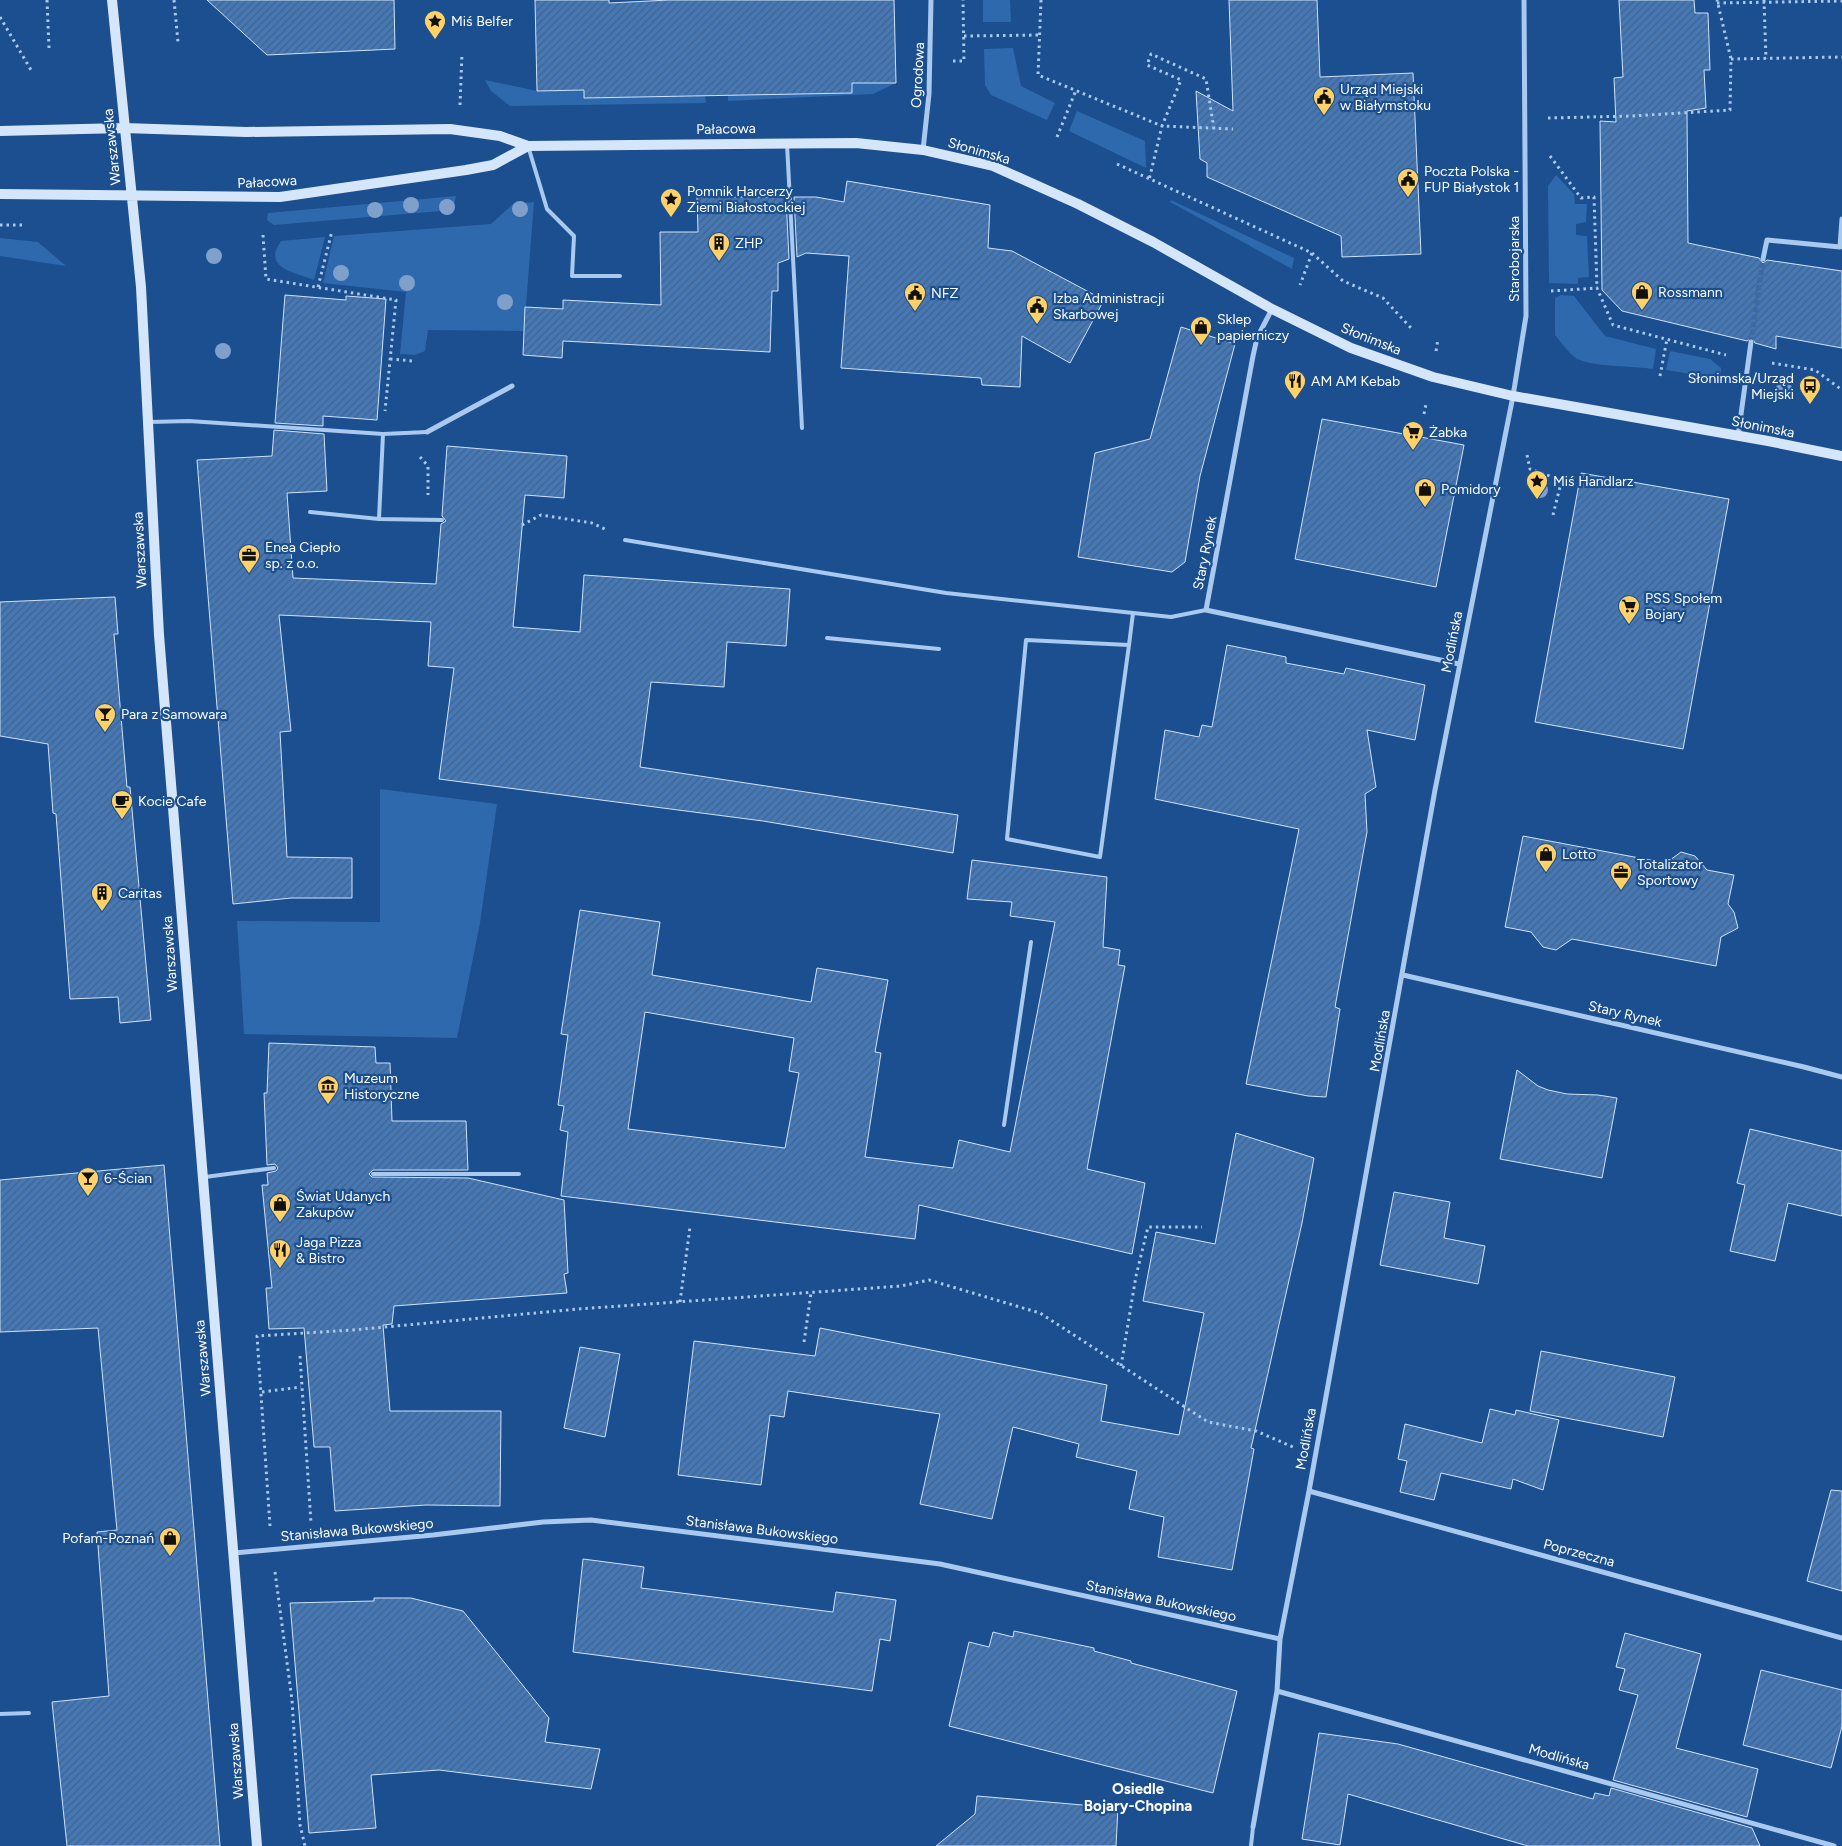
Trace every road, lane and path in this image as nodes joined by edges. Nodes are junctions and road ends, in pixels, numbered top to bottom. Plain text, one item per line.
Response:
1 (47, 0) edge
2 (112, 0) edge
3 (174, 0) edge
4 (931, 0) edge
5 (1041, 0) edge
6 (1524, 0) edge
7 (1717, 1) edge
8 (1842, 1) edge
9 (1764, 2) edge
10 (0, 17) edge
11 (964, 36) dead end
12 (1041, 36) junction
13 (178, 42) dead end
14 (49, 48) dead end
15 (462, 53) dead end
16 (1842, 57) edge
17 (1731, 59) junction
18 (1766, 59) junction
19 (31, 70) dead end
20 (1076, 90) junction
21 (1525, 103) junction
22 (460, 113) dead end
23 (1162, 126) junction
24 (124, 128) junction
25 (1214, 128) junction
26 (1233, 129) dead end
27 (0, 130) edge
28 (1057, 137) dead end
29 (787, 142) junction
30 (528, 146) junction
31 (923, 150) junction
32 (1545, 150) dead end
33 (1117, 164) dead end
34 (1149, 180) junction
35 (0, 194) edge
36 (131, 197) junction
37 (1842, 219) edge
38 (0, 224) edge
39 (26, 224) dead end
40 (332, 231) dead end
41 (263, 235) dead end
42 (1312, 253) junction
43 (1763, 259) tunnel mouth
44 (620, 276) dead end
45 (1300, 285) dead end
46 (318, 288) junction
47 (1598, 288) junction
48 (1545, 291) dead end
49 (1272, 309) junction
50 (1411, 328) dead end
51 (1667, 340) junction
52 (1751, 342) tunnel mouth
53 (390, 359) junction
54 (1749, 360) junction
55 (413, 362) dead end
56 (1660, 376) dead end
57 (512, 386) dead end
58 (1842, 390) edge
59 (1512, 396) junction
60 (147, 422) junction
61 (802, 428) dead end
62 (427, 432) joint
63 (383, 434) junction
64 (1738, 436) junction
65 (382, 452) junction
66 (1842, 456) edge
67 (1530, 469) dead end
68 (1562, 479) junction
69 (1578, 486) dead end
70 (310, 512) dead end
71 (1553, 515) dead end
72 (379, 519) junction
73 (426, 519) junction
74 (442, 520) dead end
75 (522, 525) dead end
76 (625, 540) joint
77 (1206, 610) junction
78 (1133, 613) junction
79 (827, 638) dead end
80 (1129, 646) junction
81 (939, 649) dead end
82 (1459, 664) junction
83 (1031, 942) dead end
84 (1403, 975) junction
85 (1842, 1078) edge
86 (1004, 1125) dead end
87 (274, 1168) dead end
88 (373, 1174) dead end
89 (519, 1174) dead end
90 (203, 1178) junction
91 (1202, 1226) dead end
92 (690, 1227) dead end
93 (811, 1293) junction
94 (680, 1302) junction
95 (804, 1342) dead end
96 (300, 1356) dead end
97 (1121, 1366) junction
98 (301, 1388) junction
99 (262, 1392) junction
100 (1314, 1456) junction
101 (1309, 1491) junction
102 (312, 1546) junction
103 (272, 1549) junction
104 (234, 1553) junction
105 (1842, 1638) edge
106 (1280, 1639) junction
107 (1277, 1691) junction
108 (29, 1713) dead end
109 (0, 1714) edge
110 (1253, 1827) joint
111 (257, 1846) edge
112 (305, 1846) edge
113 (1251, 1846) edge
114 (1834, 1846) edge

1 - 14 path
2 - 24 street, Warszawska
3 - 13 path
4 - 31 street, Ogrodowa
5 - 12 path
6 - 21 street, Starobojarska
7 - 9 path
7 - 17 path
8 - 9 path
9 - 18 path
10 - 19 path
11 - 12 path
12 - 20 path
15 - 22 path
16 - 18 path
17 - 18 path
17 - 21 path
20 - 23 path
20 - 28 path
21 - 59 street, Starobojarska
23 - 25 path
23 - 25 path
23 - 34 path
24 - 27 street, Pałacowa
24 - 30 street, Pałacowa
24 - 36 street, Warszawska
25 - 26 path
29 - 30 street, Pałacowa
29 - 31 street, Pałacowa
29 - 61 lane
30 - 36 street, Pałacowa
30 - 44 lane
31 - 49 street, Słonimska
32 - 47 path
33 - 34 path
34 - 42 path
35 - 36 street, Pałacowa
36 - 60 street, Warszawska
37 - 43 street
38 - 39 path
40 - 46 path
41 - 46 path
42 - 45 path
42 - 50 path
46 - 53 path
47 - 48 path
47 - 51 path
49 - 59 street, Słonimska
49 - 77 street, Stary Rynek
51 - 54 path
51 - 56 path
52 - 54 street
53 - 55 path
53 - 63 path
54 - 58 path
54 - 64 street
57 - 62 street
59 - 64 street, Słonimska
59 - 82 street, Modlińska
60 - 63 lane
60 - 90 street, Warszawska
62 - 63 lane
63 - 65 lane
64 - 66 street, Słonimska
65 - 72 lane
65 - 73 path
67 - 68 path
68 - 69 path
68 - 71 path
70 - 72 lane
72 - 73 lane
73 - 74 lane
75 - 76 path
76 - 78 lane
77 - 78 lane
77 - 82 street, Stary Rynek
78 - 80 lane
79 - 81 lane
80 - 80 lane
82 - 84 street, Modlińska
83 - 86 lane
84 - 85 street, Stary Rynek
84 - 100 street, Modlińska
87 - 90 lane
88 - 89 lane
90 - 104 street, Warszawska
91 - 97 path
92 - 94 path
93 - 94 path
93 - 95 path
93 - 97 path
94 - 99 path
96 - 98 path
97 - 100 path
98 - 99 path
98 - 102 path
99 - 103 path
100 - 101 street, Modlińska
101 - 105 street, Poprzeczna
101 - 106 street, Modlińska
102 - 103 street, Stanisława Bukowskiego
102 - 106 street, Stanisława Bukowskiego
103 - 104 street, Stanisława Bukowskiego
103 - 112 path
104 - 111 street, Warszawska
106 - 107 street, Modlińska
107 - 110 street, Modlińska
107 - 114 street, Modlińska
108 - 109 lane
110 - 113 lane

